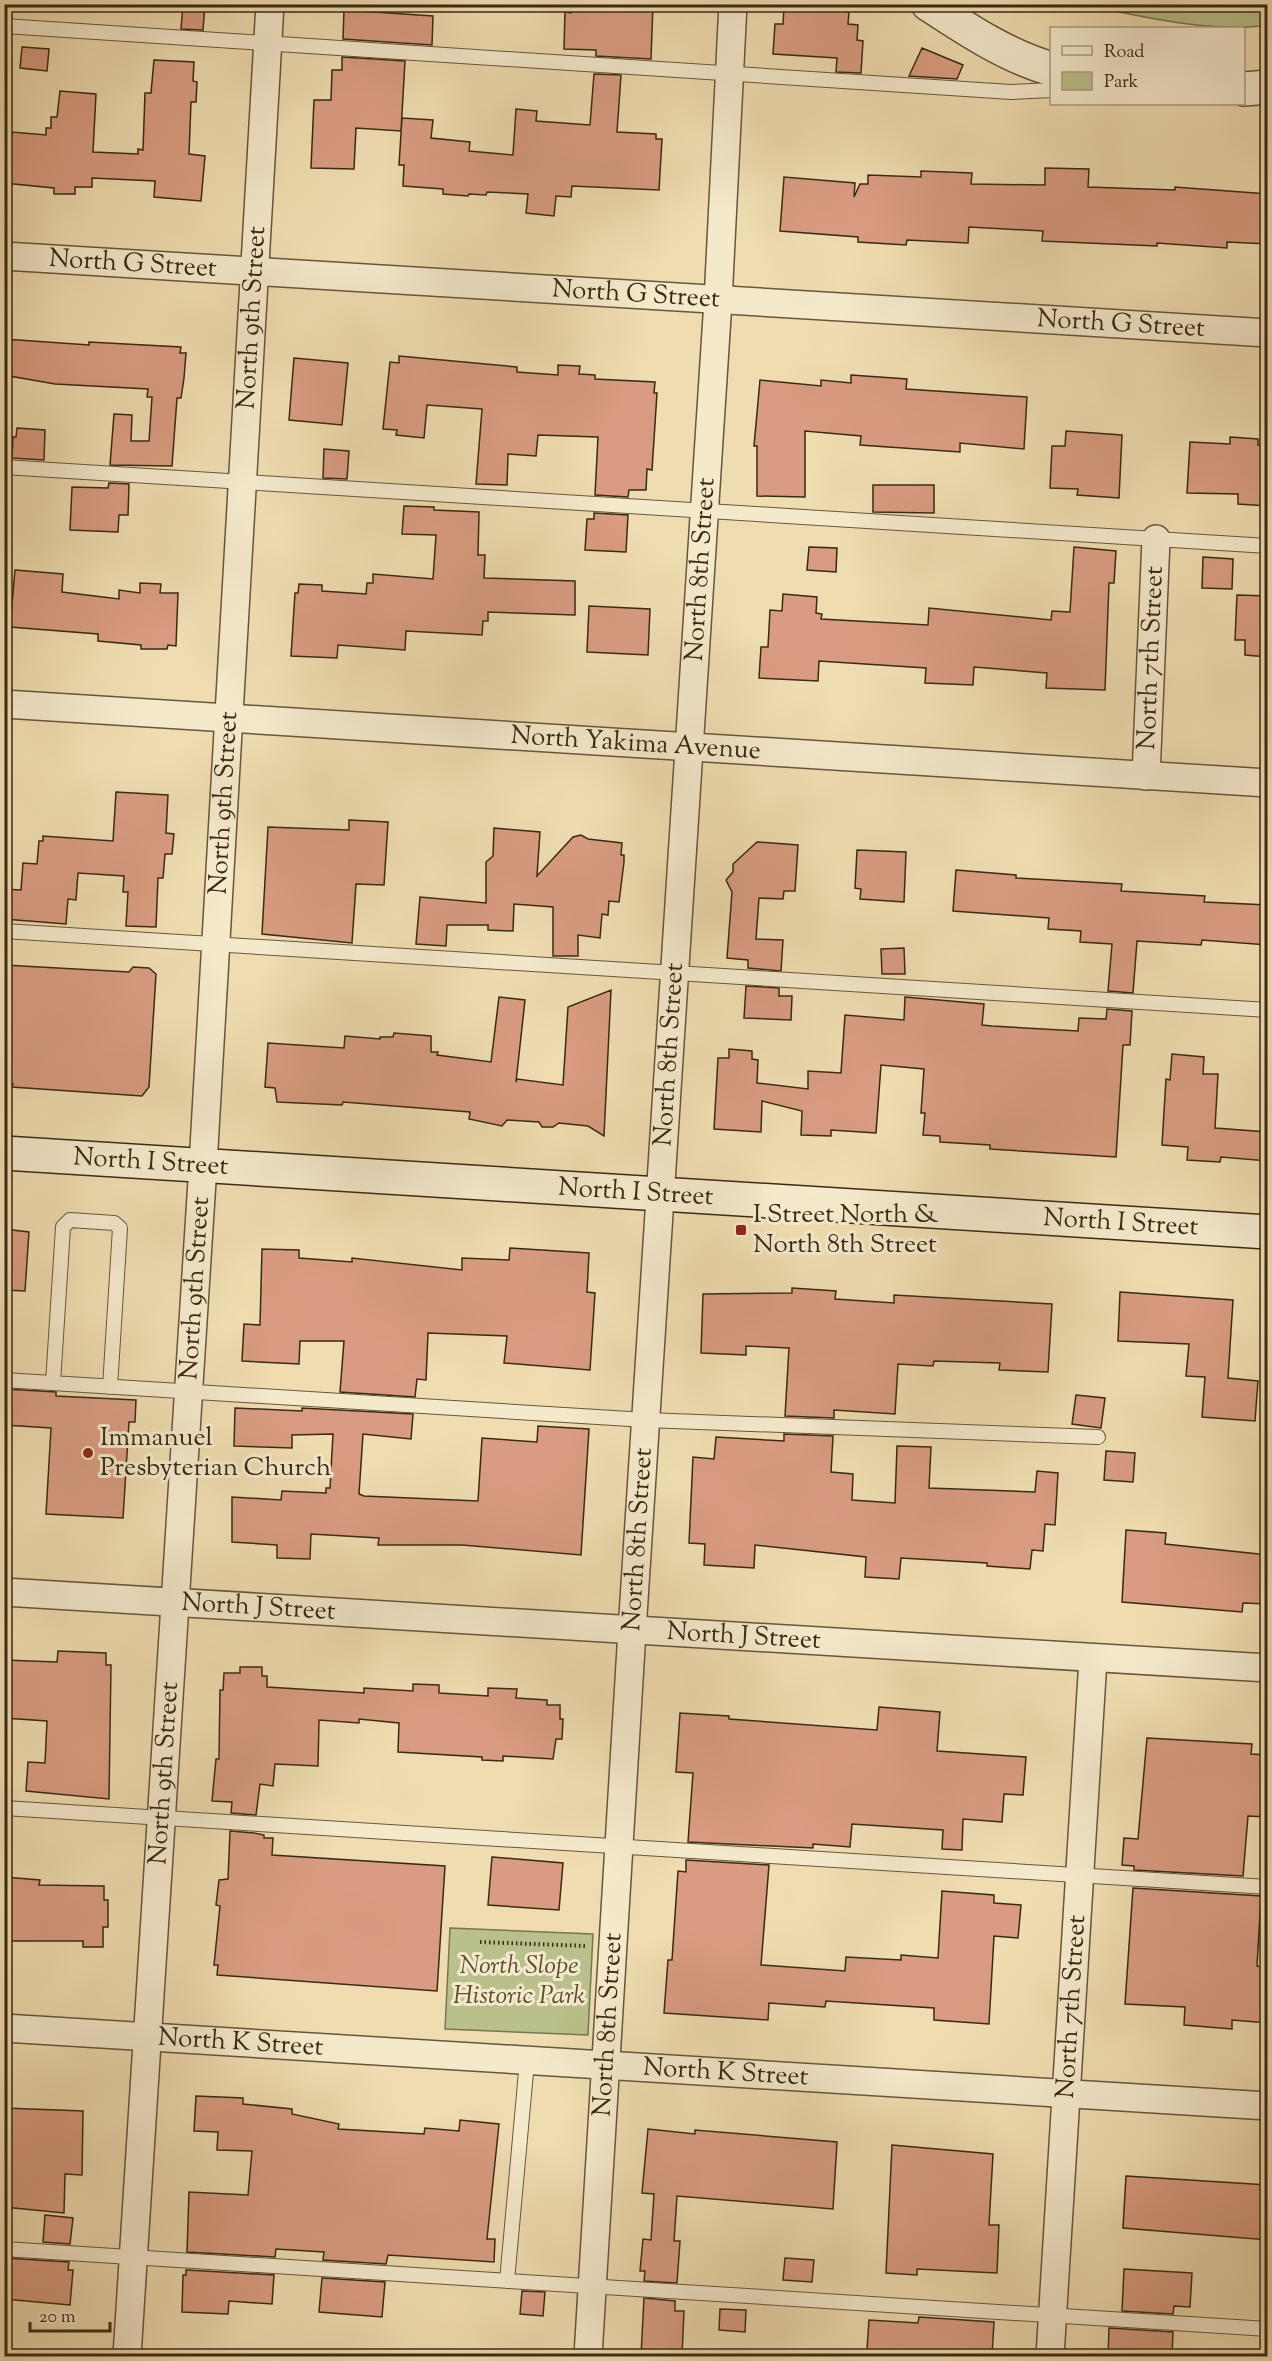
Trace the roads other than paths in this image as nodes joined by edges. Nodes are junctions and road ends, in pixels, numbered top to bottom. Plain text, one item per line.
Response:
1 (270, 4) edge
2 (733, 4) edge
3 (928, 4) edge
4 (4, 26) edge
5 (269, 43) junction
6 (1050, 68) edge
7 (731, 72) junction
8 (1268, 87) edge
9 (1245, 89) edge
10 (1050, 90) edge
11 (4, 256) edge
12 (255, 272) junction
13 (718, 301) junction
14 (1268, 333) edge
15 (4, 467) edge
16 (243, 482) junction
17 (704, 510) junction
18 (1156, 539) junction
19 (1268, 546) edge
20 (4, 704) edge
21 (229, 718) junction
22 (687, 749) junction
23 (1146, 776) junction
24 (1268, 783) edge
25 (4, 931) edge
26 (216, 944) junction
27 (674, 973) junction
28 (1268, 1010) edge
29 (4, 1153) edge
30 (203, 1165) junction
31 (662, 1194) junction
32 (1268, 1232) edge
33 (4, 1380) edge
34 (53, 1383) junction
35 (110, 1387) junction
36 (188, 1392) junction
37 (646, 1420) junction
38 (1098, 1437) dead end
39 (4, 1592) edge
40 (174, 1602) junction
41 (632, 1631) junction
42 (1093, 1659) junction
43 (1268, 1668) edge
44 (4, 1808) edge
45 (161, 1818) junction
46 (618, 1846) junction
47 (1080, 1876) junction
48 (1268, 1887) edge
49 (4, 2028) edge
50 (147, 2037) junction
51 (527, 2061) junction
52 (606, 2065) junction
53 (1066, 2094) junction
54 (1268, 2106) edge
55 (4, 2249) edge
56 (133, 2258) junction
57 (507, 2281) junction
58 (593, 2286) junction
59 (1052, 2316) junction
60 (1268, 2329) edge
61 (127, 2356) edge
62 (588, 2356) edge
63 (1050, 2356) edge

1 - 5 street, North 9th Street
2 - 7 street, North 8th Street
3 - 6 main road
4 - 5 lane
5 - 7 lane
5 - 12 street, North 9th Street
7 - 10 lane
7 - 13 street, North 8th Street
8 - 9 main road
11 - 12 street, North G Street
12 - 13 street, North G Street
12 - 16 street, North 9th Street
13 - 14 street, North G Street
13 - 17 street, North 8th Street
15 - 16 lane
16 - 17 lane
16 - 21 street, North 9th Street
17 - 18 lane
17 - 22 street, North 8th Street
18 - 19 lane
18 - 23 street, North 7th Street
20 - 21 street, North Yakima Avenue
21 - 22 street, North Yakima Avenue
21 - 26 street, North 9th Street
22 - 23 street, North Yakima Avenue
22 - 27 street, North 8th Street
23 - 24 street, North Yakima Avenue
25 - 26 lane
26 - 27 lane
26 - 30 street, North 9th Street
27 - 28 lane
27 - 31 street, North 8th Street
29 - 30 main road, North I Street
30 - 31 main road, North I Street
30 - 36 street, North 9th Street
31 - 32 main road, North I Street
31 - 37 street, North 8th Street
33 - 34 lane
34 - 35 lane
34 - 35 lane
35 - 36 lane
36 - 37 lane
36 - 40 street, North 9th Street
37 - 38 lane
37 - 41 street, North 8th Street
39 - 40 street, North J Street
40 - 41 street, North J Street
40 - 45 street, North 9th Street
41 - 42 street, North J Street
41 - 46 street, North 8th Street
42 - 43 street, North J Street
42 - 47 street, North 7th Street
44 - 45 lane
45 - 46 lane
45 - 50 street, North 9th Street
46 - 47 lane
46 - 52 street, North 8th Street
47 - 48 lane
47 - 53 street, North 7th Street
49 - 50 street, North K Street
50 - 51 street, North K Street
50 - 56 street, North 9th Street
51 - 52 street, North K Street
51 - 57 lane
52 - 53 street, North K Street
52 - 58 street, North 8th Street
53 - 54 street, North K Street
53 - 59 street, North 7th Street
55 - 56 lane
56 - 57 lane
56 - 61 street, North 9th Street
57 - 58 lane
58 - 59 lane
58 - 62 street, North 8th Street
59 - 60 lane
59 - 63 street, North 7th Street

